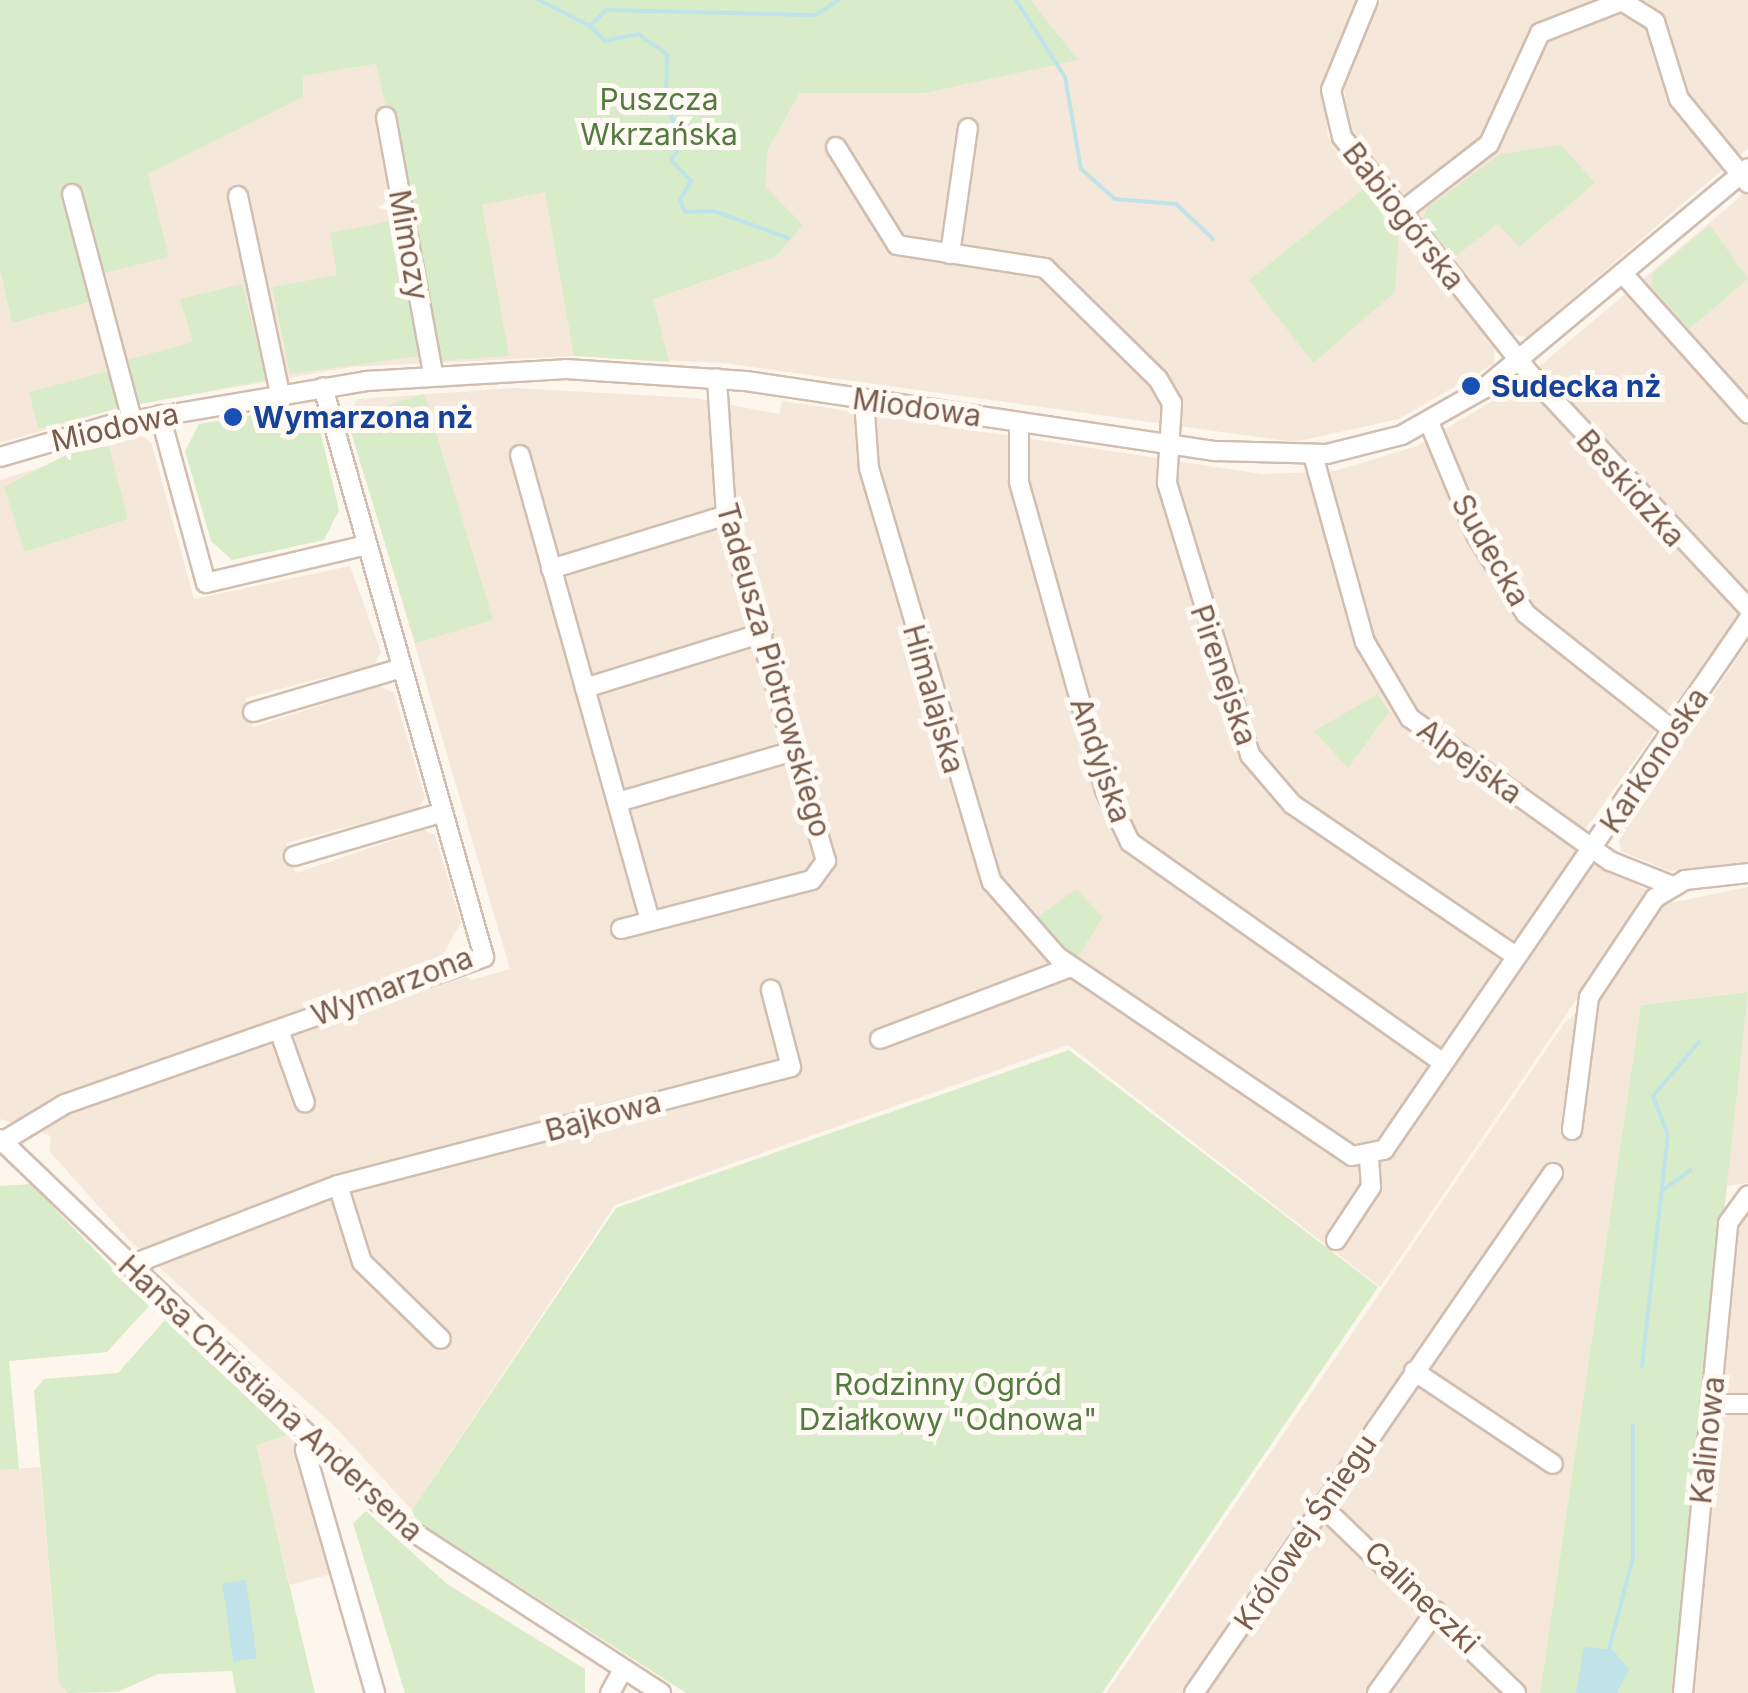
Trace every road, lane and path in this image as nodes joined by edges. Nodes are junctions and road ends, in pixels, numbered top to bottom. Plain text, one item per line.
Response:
1 (1368, 0) edge
2 (386, 116) dead end
3 (968, 128) dead end
4 (836, 146) dead end
5 (1745, 176) edge
6 (72, 194) dead end
7 (238, 196) dead end
8 (1401, 212) junction
9 (950, 254) junction
10 (1624, 275) junction
11 (1520, 363) junction
12 (432, 374) junction
13 (717, 378) junction
14 (323, 387) junction
15 (280, 394) junction
16 (864, 399) junction
17 (1748, 413) edge
18 (160, 415) junction
19 (132, 420) junction
20 (1019, 422) junction
21 (1429, 422) junction
22 (1168, 444) junction
23 (520, 455) dead end
24 (1313, 455) junction
25 (0, 457) edge
26 (726, 516) junction
27 (362, 546) junction
28 (551, 569) junction
29 (1748, 608) edge
30 (1748, 620) edge
31 (763, 633) junction
32 (398, 669) junction
33 (585, 688) junction
34 (253, 712) dead end
35 (1674, 732) junction
36 (797, 750) junction
37 (618, 802) junction
38 (440, 813) junction
39 (1593, 849) junction
40 (294, 856) dead end
41 (1748, 872) edge
42 (1670, 885) junction
43 (650, 920) junction
44 (621, 929) dead end
45 (1516, 956) junction
46 (1071, 967) junction
47 (772, 990) dead end
48 (280, 1030) junction
49 (880, 1039) dead end
50 (1443, 1063) junction
51 (304, 1104) dead end
52 (1572, 1130) dead end
53 (1, 1140) edge
54 (1369, 1158) junction
55 (1554, 1174) dead end
56 (338, 1185) junction
57 (1748, 1195) edge
58 (1336, 1240) dead end
59 (128, 1266) junction
60 (441, 1338) dead end
61 (1414, 1370) junction
62 (1710, 1404) junction
63 (1748, 1404) edge
64 (314, 1438) junction
65 (1554, 1464) dead end
66 (1323, 1507) junction
67 (1436, 1610) junction
68 (623, 1670) junction
69 (375, 1693) edge
70 (610, 1693) edge
71 (661, 1693) edge
72 (1194, 1693) edge
73 (1378, 1693) edge
74 (1516, 1693) edge
75 (1682, 1693) edge

1 - 8 street, Babiogórska
2 - 12 street, Mimozy
3 - 9 street
4 - 9 street, Pirenejska
5 - 8 street
5 - 10 street, Miodowa
6 - 19 street
7 - 15 street
8 - 11 street, Babiogórska
9 - 22 street, Pirenejska
10 - 11 street, Miodowa
10 - 17 street
11 - 21 street, Miodowa
11 - 29 street, Beskidzka
12 - 13 street, Miodowa
12 - 14 street, Miodowa
13 - 16 street, Miodowa
13 - 26 street, Tadeusza Piotrowskiego
14 - 15 street, Miodowa
14 - 27 street, Wymarzona
15 - 18 street, Miodowa
16 - 20 street, Miodowa
16 - 46 street, Himalajska
18 - 19 street, Miodowa
18 - 27 street
19 - 25 street, Miodowa
20 - 22 street, Miodowa
20 - 50 street, Andyjska
21 - 24 street, Miodowa
21 - 35 street, Sudecka
22 - 24 street, Miodowa
22 - 45 street, Pirenejska
23 - 28 street
24 - 39 street, Alpejska
26 - 28 street
26 - 31 street, Tadeusza Piotrowskiego
27 - 32 street, Wymarzona
28 - 33 street
30 - 35 street, Karkonoska
31 - 33 street
31 - 36 street, Tadeusza Piotrowskiego
32 - 34 street
32 - 38 street, Wymarzona
33 - 37 street
35 - 39 street, Karkonoska
36 - 37 street
36 - 43 street, Tadeusza Piotrowskiego
37 - 43 street
38 - 40 street
38 - 48 street, Wymarzona
39 - 42 street, Alpejska
39 - 45 street
41 - 42 street, Alpejska
42 - 52 street
43 - 44 street, Tadeusza Piotrowskiego
45 - 50 street
46 - 49 street
46 - 54 street, Himalajska
47 - 56 street, Bajkowa
48 - 51 street
48 - 53 street, Hansa Christiana Andersena
50 - 54 street
53 - 59 street, Hansa Christiana Andersena
54 - 58 street
55 - 61 street, Królowej Śniegu
56 - 59 street, Bajkowa
56 - 60 street
57 - 62 street, Kalinowa
59 - 64 street, Hansa Christiana Andersena
61 - 65 street
61 - 66 street, Królowej Śniegu
62 - 63 street
62 - 75 street, Kalinowa
64 - 68 street, Hansa Christiana Andersena
64 - 69 street
66 - 67 street, Calineczki
66 - 72 street, Królowej Śniegu
67 - 73 street
67 - 74 street, Calineczki
68 - 70 street
68 - 71 street, Hansa Christiana Andersena

